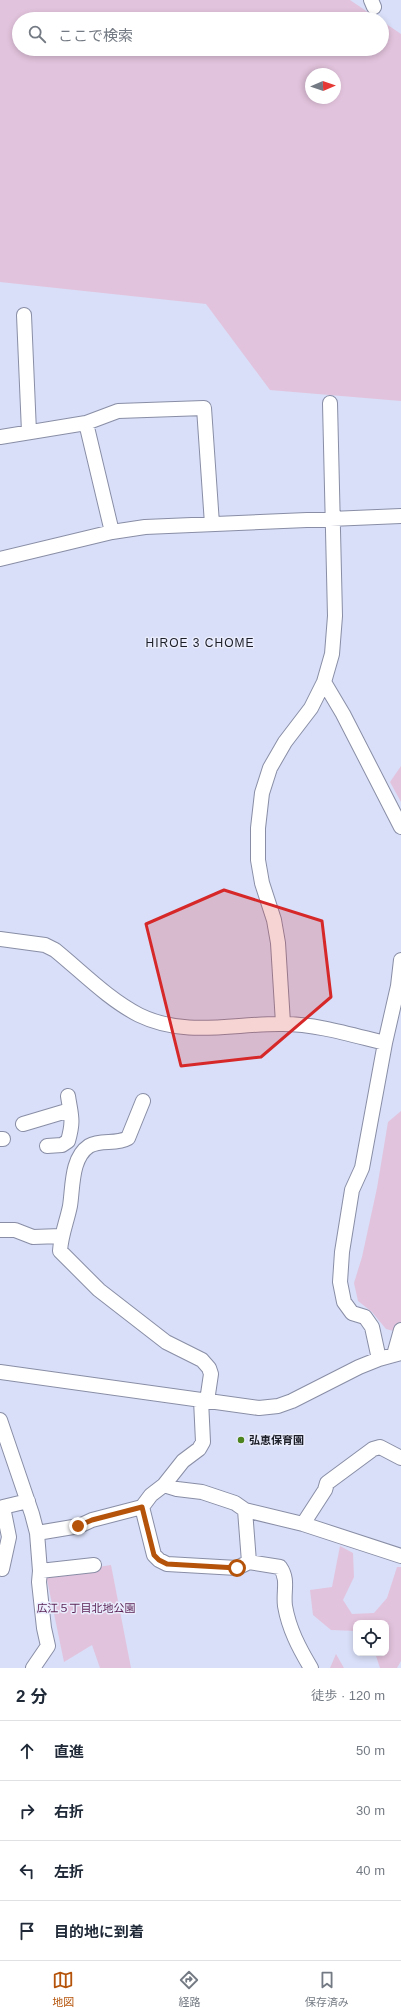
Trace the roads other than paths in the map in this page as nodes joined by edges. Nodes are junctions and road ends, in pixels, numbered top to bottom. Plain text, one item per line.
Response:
1 (24, 315) dead end
2 (330, 403) dead end
3 (86, 423) junction
4 (29, 432) junction
5 (0, 437) edge
6 (401, 516) edge
7 (333, 519) junction
8 (212, 524) junction
9 (112, 532) junction
10 (0, 559) edge
11 (324, 682) junction
12 (401, 827) edge
13 (0, 939) edge
14 (401, 960) edge
15 (283, 1024) junction
16 (385, 1043) junction
17 (143, 1101) dead end
18 (23, 1124) dead end
19 (68, 1142) junction
20 (47, 1146) dead end
21 (82, 1154) junction
22 (0, 1230) edge
23 (61, 1236) junction
24 (401, 1330) edge
25 (397, 1354) edge
26 (379, 1359) junction
27 (0, 1372) edge
28 (204, 1400) junction
29 (0, 1420) edge
30 (5, 1447) edge
31 (401, 1458) edge
32 (164, 1485) junction
33 (28, 1502) junction
34 (142, 1507) junction
35 (246, 1510) junction
36 (303, 1524) junction
37 (37, 1533) junction
38 (401, 1556) edge
39 (249, 1562) junction
40 (94, 1565) dead end
41 (2, 1569) dead end
42 (40, 1571) junction
43 (33, 1668) edge
44 (311, 1668) edge

1 - 4 street
2 - 7 street
3 - 4 street
3 - 8 street
3 - 9 street
4 - 5 street
6 - 7 street
7 - 8 street
7 - 11 street
8 - 9 street
9 - 10 street
11 - 12 street
11 - 15 street
13 - 15 street
14 - 16 street
15 - 16 street
16 - 26 street
17 - 21 street
18 - 19 street
19 - 20 street
19 - 21 street
21 - 23 street
22 - 23 street
23 - 28 street
24 - 25 street
25 - 26 street
26 - 28 street
27 - 28 street
28 - 32 street
29 - 30 street
30 - 33 street
31 - 36 street
32 - 34 street
32 - 35 street
33 - 37 street
33 - 41 street
34 - 37 street
34 - 39 street
35 - 36 street
35 - 39 street
36 - 38 street
37 - 42 street
39 - 44 street
40 - 42 street
42 - 43 street

